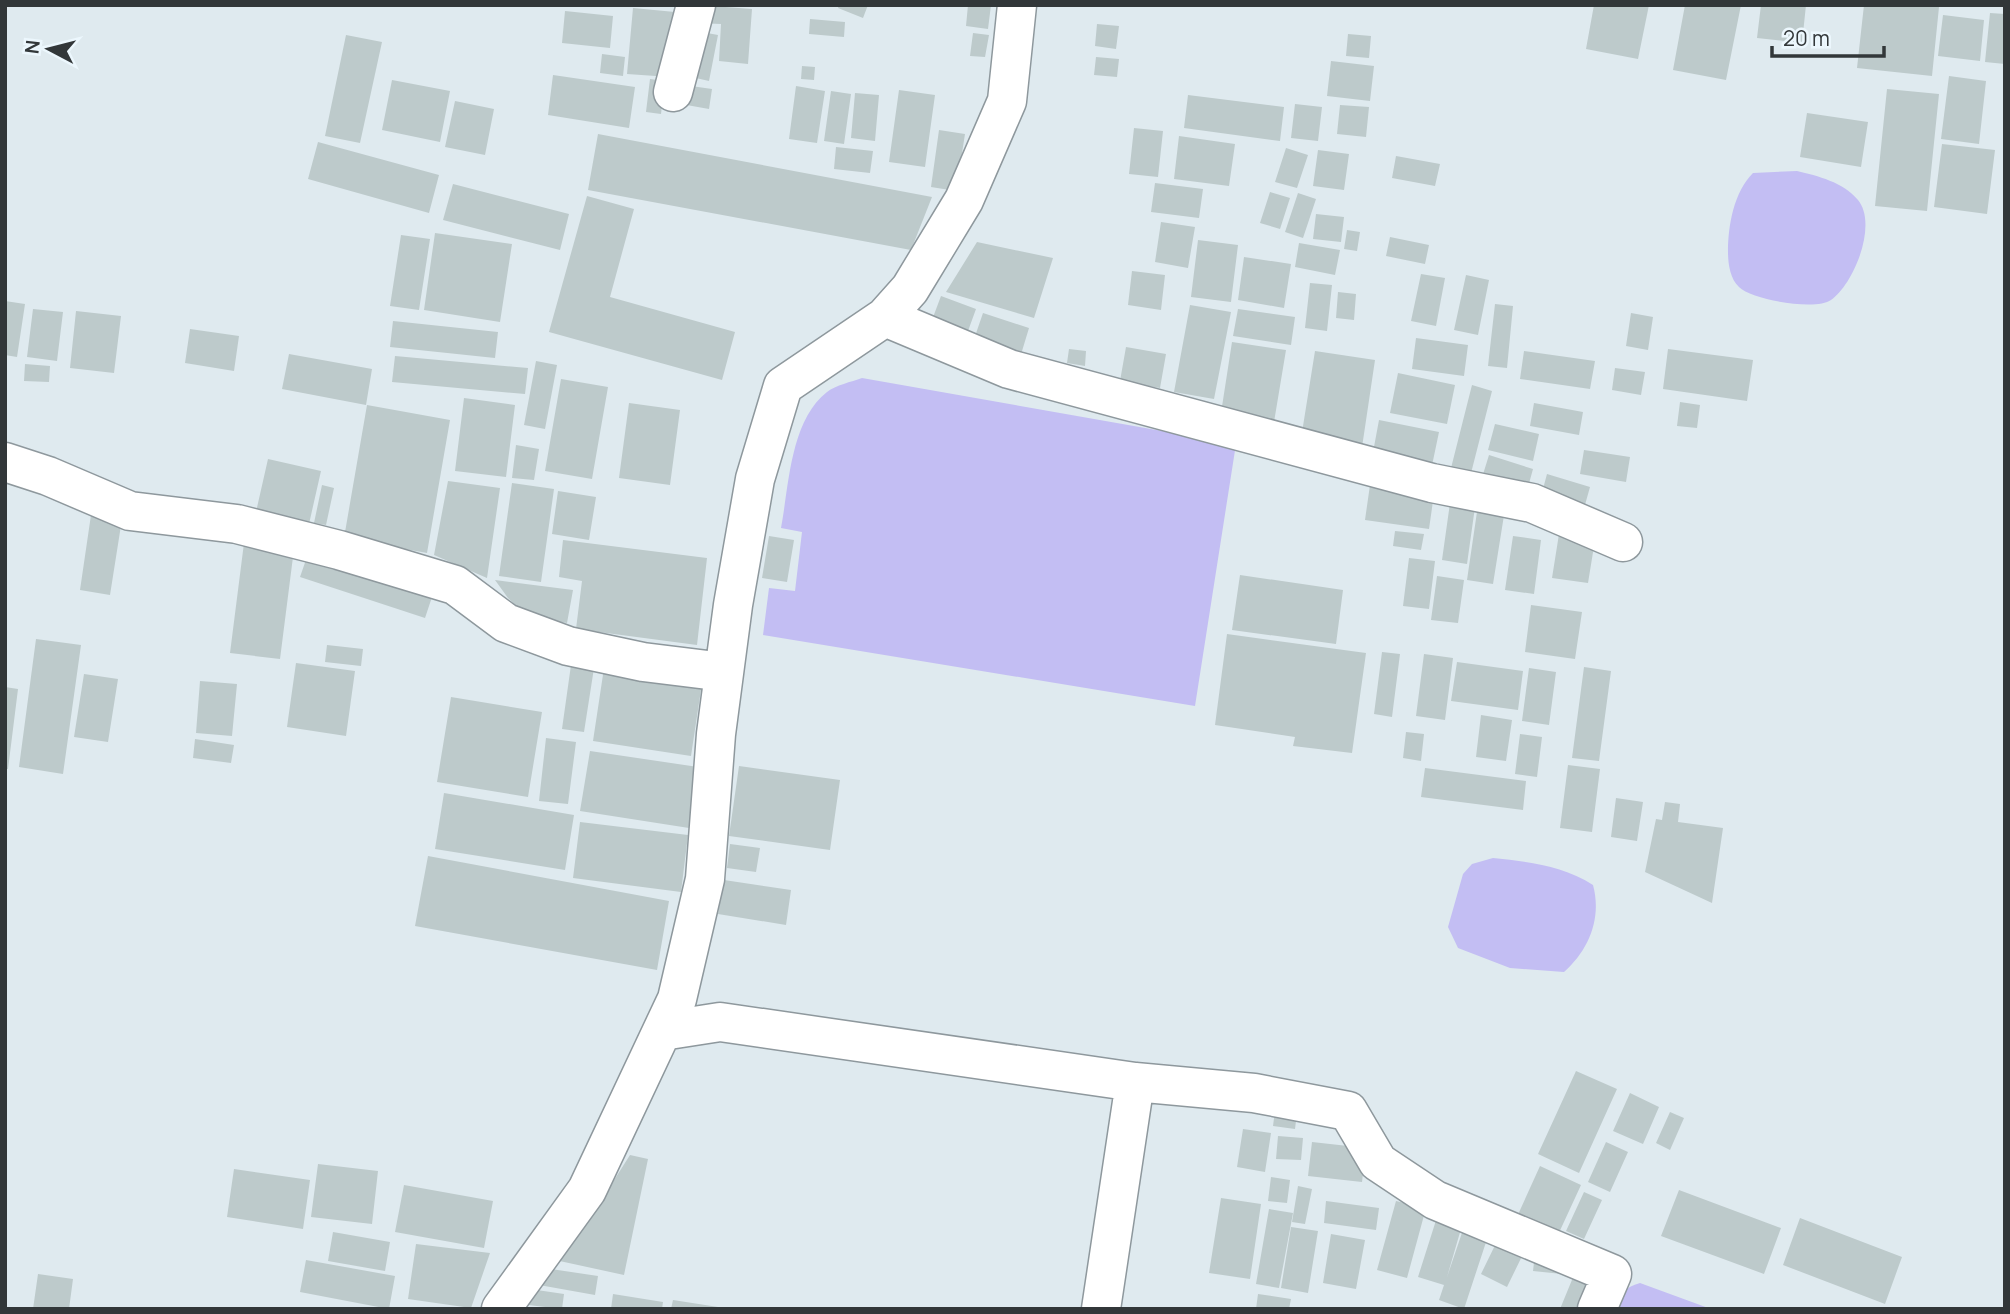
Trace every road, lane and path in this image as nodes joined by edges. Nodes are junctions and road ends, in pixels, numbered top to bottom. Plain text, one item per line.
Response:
1 (696, 5) edge
2 (1017, 5) edge
3 (673, 92) dead end
4 (885, 317) junction
5 (5, 462) edge
6 (1623, 542) dead end
7 (724, 672) junction
8 (662, 1031) junction
9 (1135, 1082) junction
10 (502, 1309) edge
11 (1101, 1309) edge
12 (1597, 1309) edge

1 - 3 street
2 - 4 street
4 - 6 street
4 - 7 street
5 - 7 street
7 - 8 street
8 - 9 street
8 - 10 street
9 - 11 street
9 - 12 street

